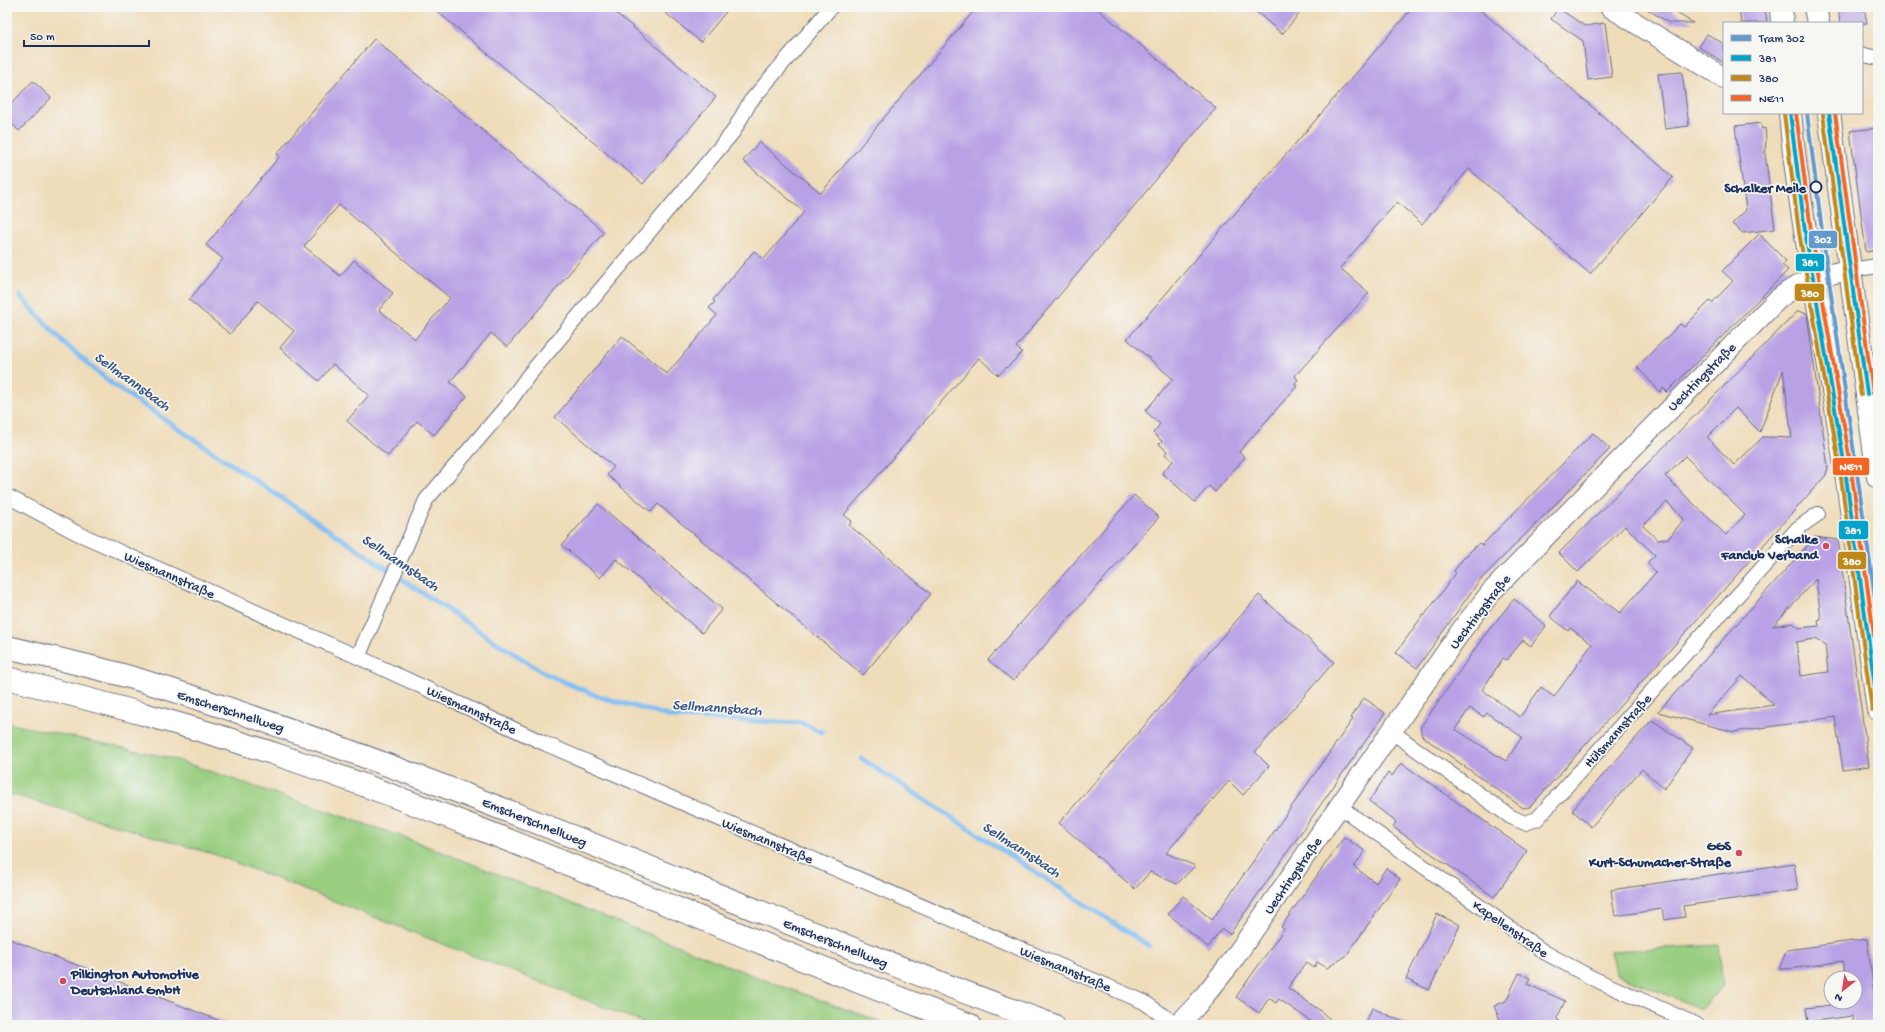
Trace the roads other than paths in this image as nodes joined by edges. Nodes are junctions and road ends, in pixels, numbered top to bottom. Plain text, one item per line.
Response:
1 (831, 7) edge
2 (1610, 7) edge
3 (1781, 7) edge
4 (1815, 7) edge
5 (1782, 22) edge
6 (1818, 22) edge
7 (1864, 54) dead end
8 (1878, 58) edge
9 (1723, 77) edge
10 (1788, 114) edge
11 (1829, 114) edge
12 (1878, 266) edge
13 (1850, 270) junction
14 (1812, 278) junction
15 (1878, 477) edge
16 (7, 496) edge
17 (1818, 514) dead end
18 (7, 647) edge
19 (358, 657) junction
20 (7, 678) edge
21 (1878, 709) edge
22 (1392, 732) junction
23 (1340, 807) junction
24 (970, 1025) edge
25 (1053, 1025) edge
26 (1178, 1025) edge
27 (1697, 1025) edge

1 - 19 street
2 - 9 street
3 - 5 main road
4 - 6 main road
7 - 8 street
10 - 14 main road
11 - 13 main road
12 - 13 street
13 - 14 street, Uechtingstraße
13 - 15 main road
14 - 21 main road
14 - 22 street, Uechtingstraße
16 - 19 street, Wiesmannstraße
17 - 22 street, Hülsmannstraße
18 - 25 main road, Emscherschnellweg
19 - 26 street, Wiesmannstraße
20 - 24 main road, Emscherschnellweg
22 - 23 street, Uechtingstraße
23 - 26 street, Uechtingstraße
23 - 27 street, Kapellenstraße

